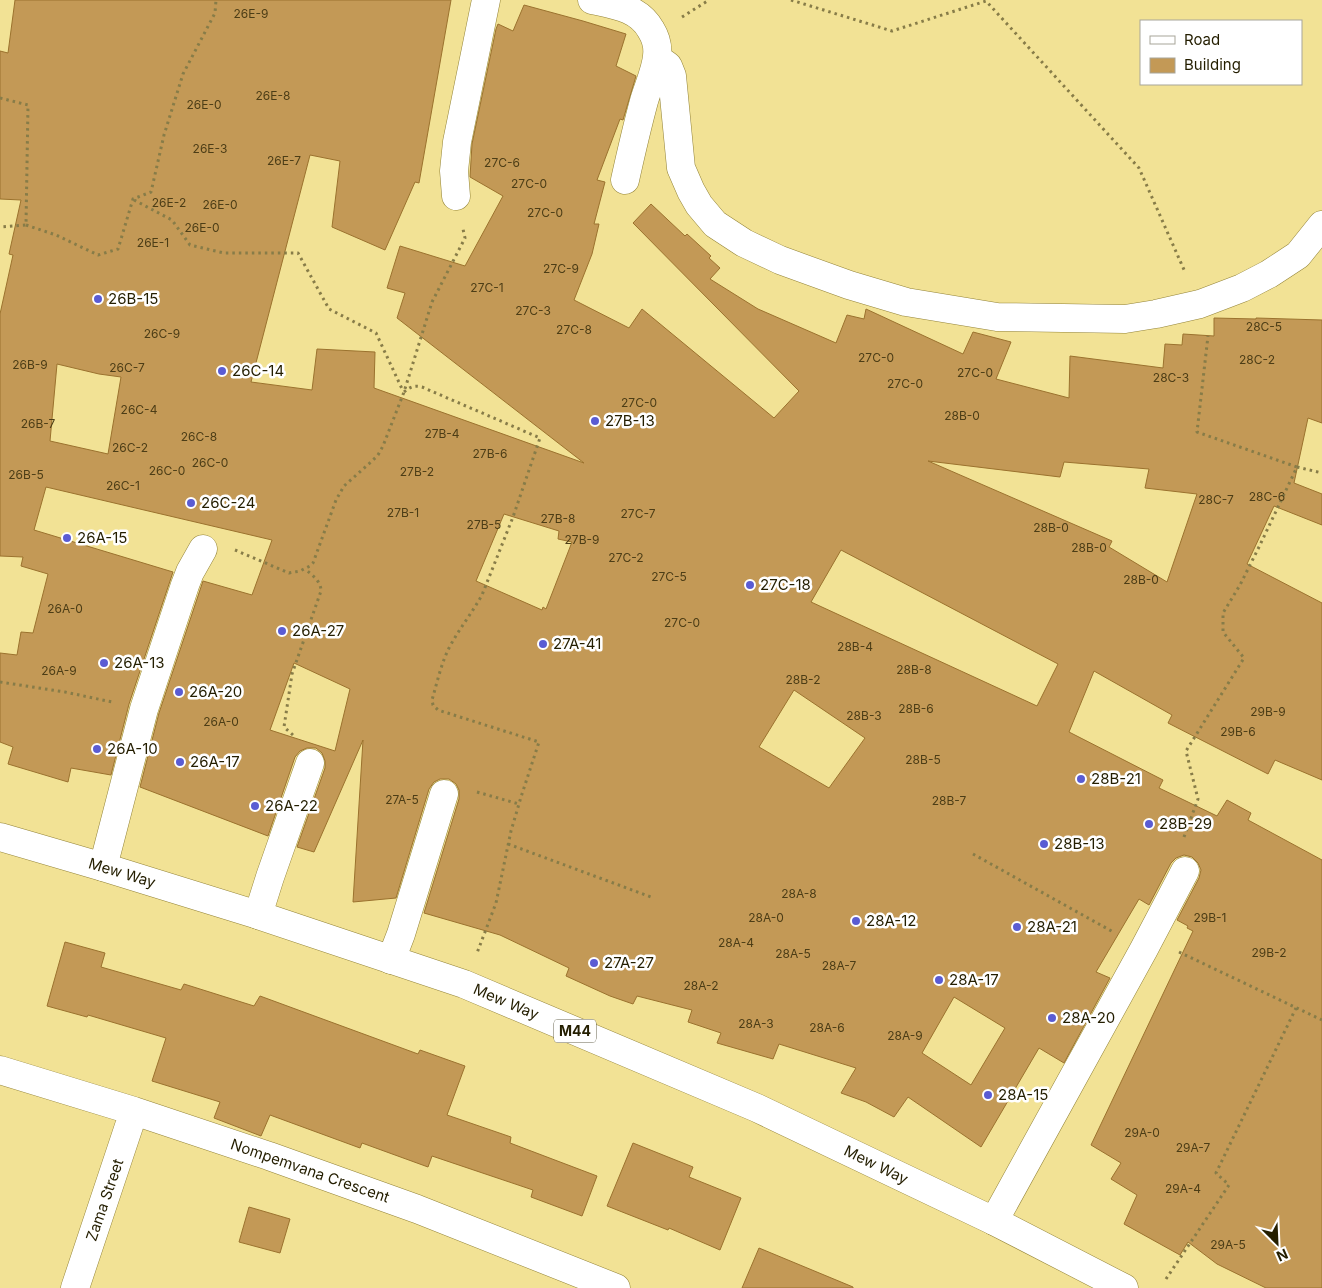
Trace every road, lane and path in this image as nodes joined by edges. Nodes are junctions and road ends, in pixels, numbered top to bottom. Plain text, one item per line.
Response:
1 (216, 0) edge
2 (486, 0) edge
3 (592, 0) edge
4 (791, 0) edge
5 (657, 58) junction
6 (0, 98) edge
7 (625, 180) dead end
8 (456, 196) joint
9 (133, 199) junction
10 (26, 225) junction
11 (1322, 225) edge
12 (0, 227) edge
13 (1200, 304) junction
14 (404, 392) junction
15 (1297, 466) junction
16 (1322, 473) edge
17 (203, 549) joint
18 (306, 569) junction
19 (0, 682) edge
20 (144, 709) junction
21 (310, 763) joint
22 (444, 794) joint
23 (519, 804) junction
24 (0, 837) edge
25 (508, 844) junction
26 (974, 854) dead end
27 (103, 867) junction
28 (1185, 872) joint
29 (651, 898) dead end
30 (258, 915) junction
31 (1146, 943) junction
32 (476, 956) dead end
33 (391, 960) junction
34 (1296, 1008) junction
35 (1322, 1020) edge
36 (0, 1070) edge
37 (134, 1111) junction
38 (994, 1221) junction
39 (1166, 1279) dead end
40 (75, 1288) edge
41 (616, 1288) edge
42 (1124, 1288) edge

1 - 9 path
2 - 8 street
3 - 5 street
4 - 13 path
5 - 7 street
5 - 13 street
6 - 10 path
8 - 14 path
9 - 10 path
9 - 14 path
10 - 12 path
11 - 13 street
13 - 15 path
14 - 18 path
14 - 23 path
15 - 16 path
15 - 28 path
17 - 18 path
17 - 20 street
18 - 21 path
19 - 20 path
20 - 27 street
21 - 30 street
22 - 23 path
22 - 33 street
23 - 25 path
24 - 27 street, Mew Way / M44
25 - 29 path
25 - 32 path
26 - 31 path
27 - 30 street, Mew Way / M44
28 - 31 street
30 - 33 street, Mew Way / M44
31 - 34 path
31 - 38 street
33 - 38 street, Mew Way / M44
34 - 35 path
34 - 39 path
36 - 37 street, Nompemvana Crescent
37 - 40 street, Zama Street
37 - 41 street, Nompemvana Crescent
38 - 42 street, Mew Way / M44

